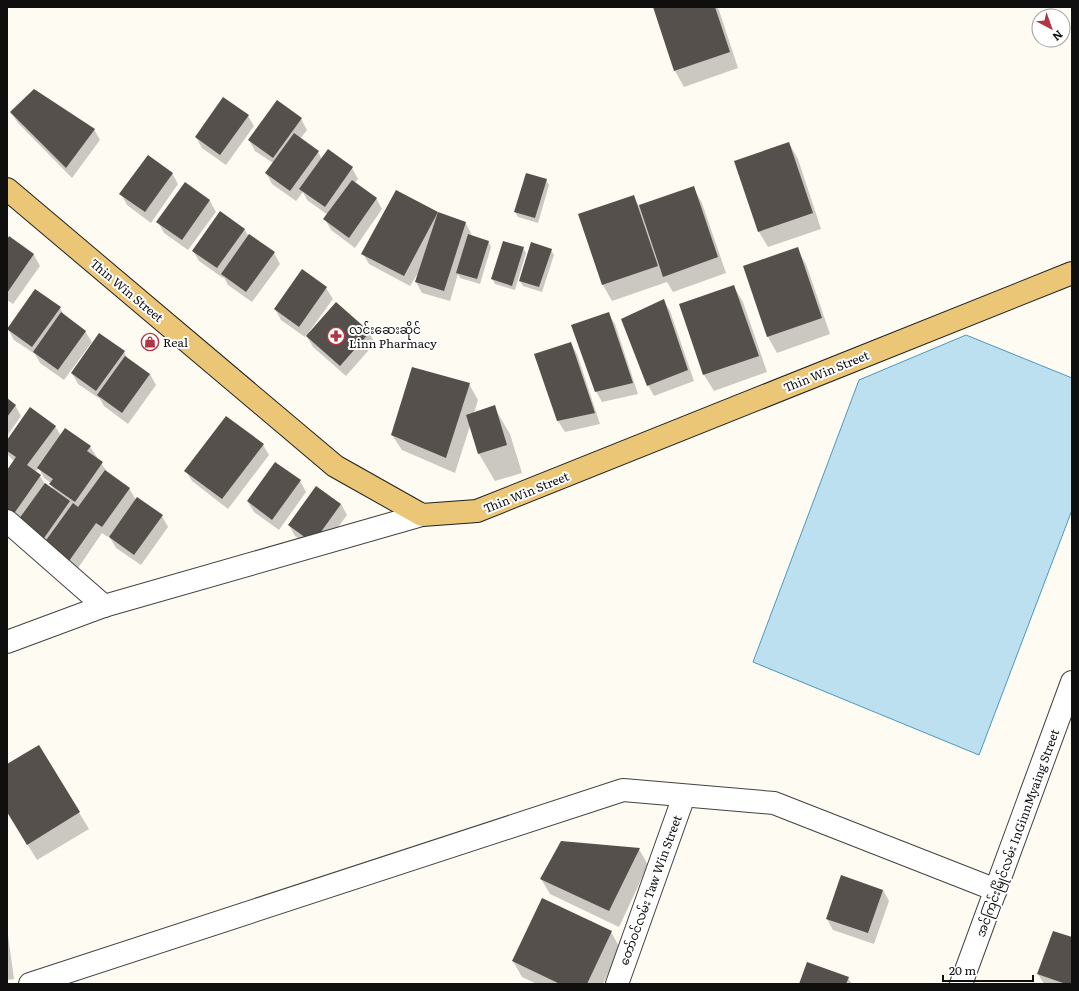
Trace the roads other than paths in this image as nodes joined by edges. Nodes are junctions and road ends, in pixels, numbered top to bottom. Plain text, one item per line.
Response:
1 (7, 190) edge
2 (1072, 273) edge
3 (422, 515) junction
4 (7, 521) edge
5 (104, 606) junction
6 (7, 642) edge
7 (1072, 682) edge
8 (1064, 727) edge
9 (684, 796) junction
10 (996, 890) junction
11 (30, 984) edge
12 (617, 984) edge
13 (961, 984) edge

1 - 3 main road, Thin Win Street
2 - 3 main road, Thin Win Street
3 - 5 street
4 - 5 street
5 - 6 street
7 - 8 street, အင်ကြင်းမြိုင်လမ်း InGinnMyaing Street
8 - 10 street, အင်ကြင်းမြိုင်လမ်း InGinnMyaing Street
9 - 10 street
9 - 11 street
9 - 12 street, တော်ဝင်လမ်း Taw Win Street
10 - 13 street, အင်ကြင်းမြိုင်လမ်း InGinnMyaing Street

